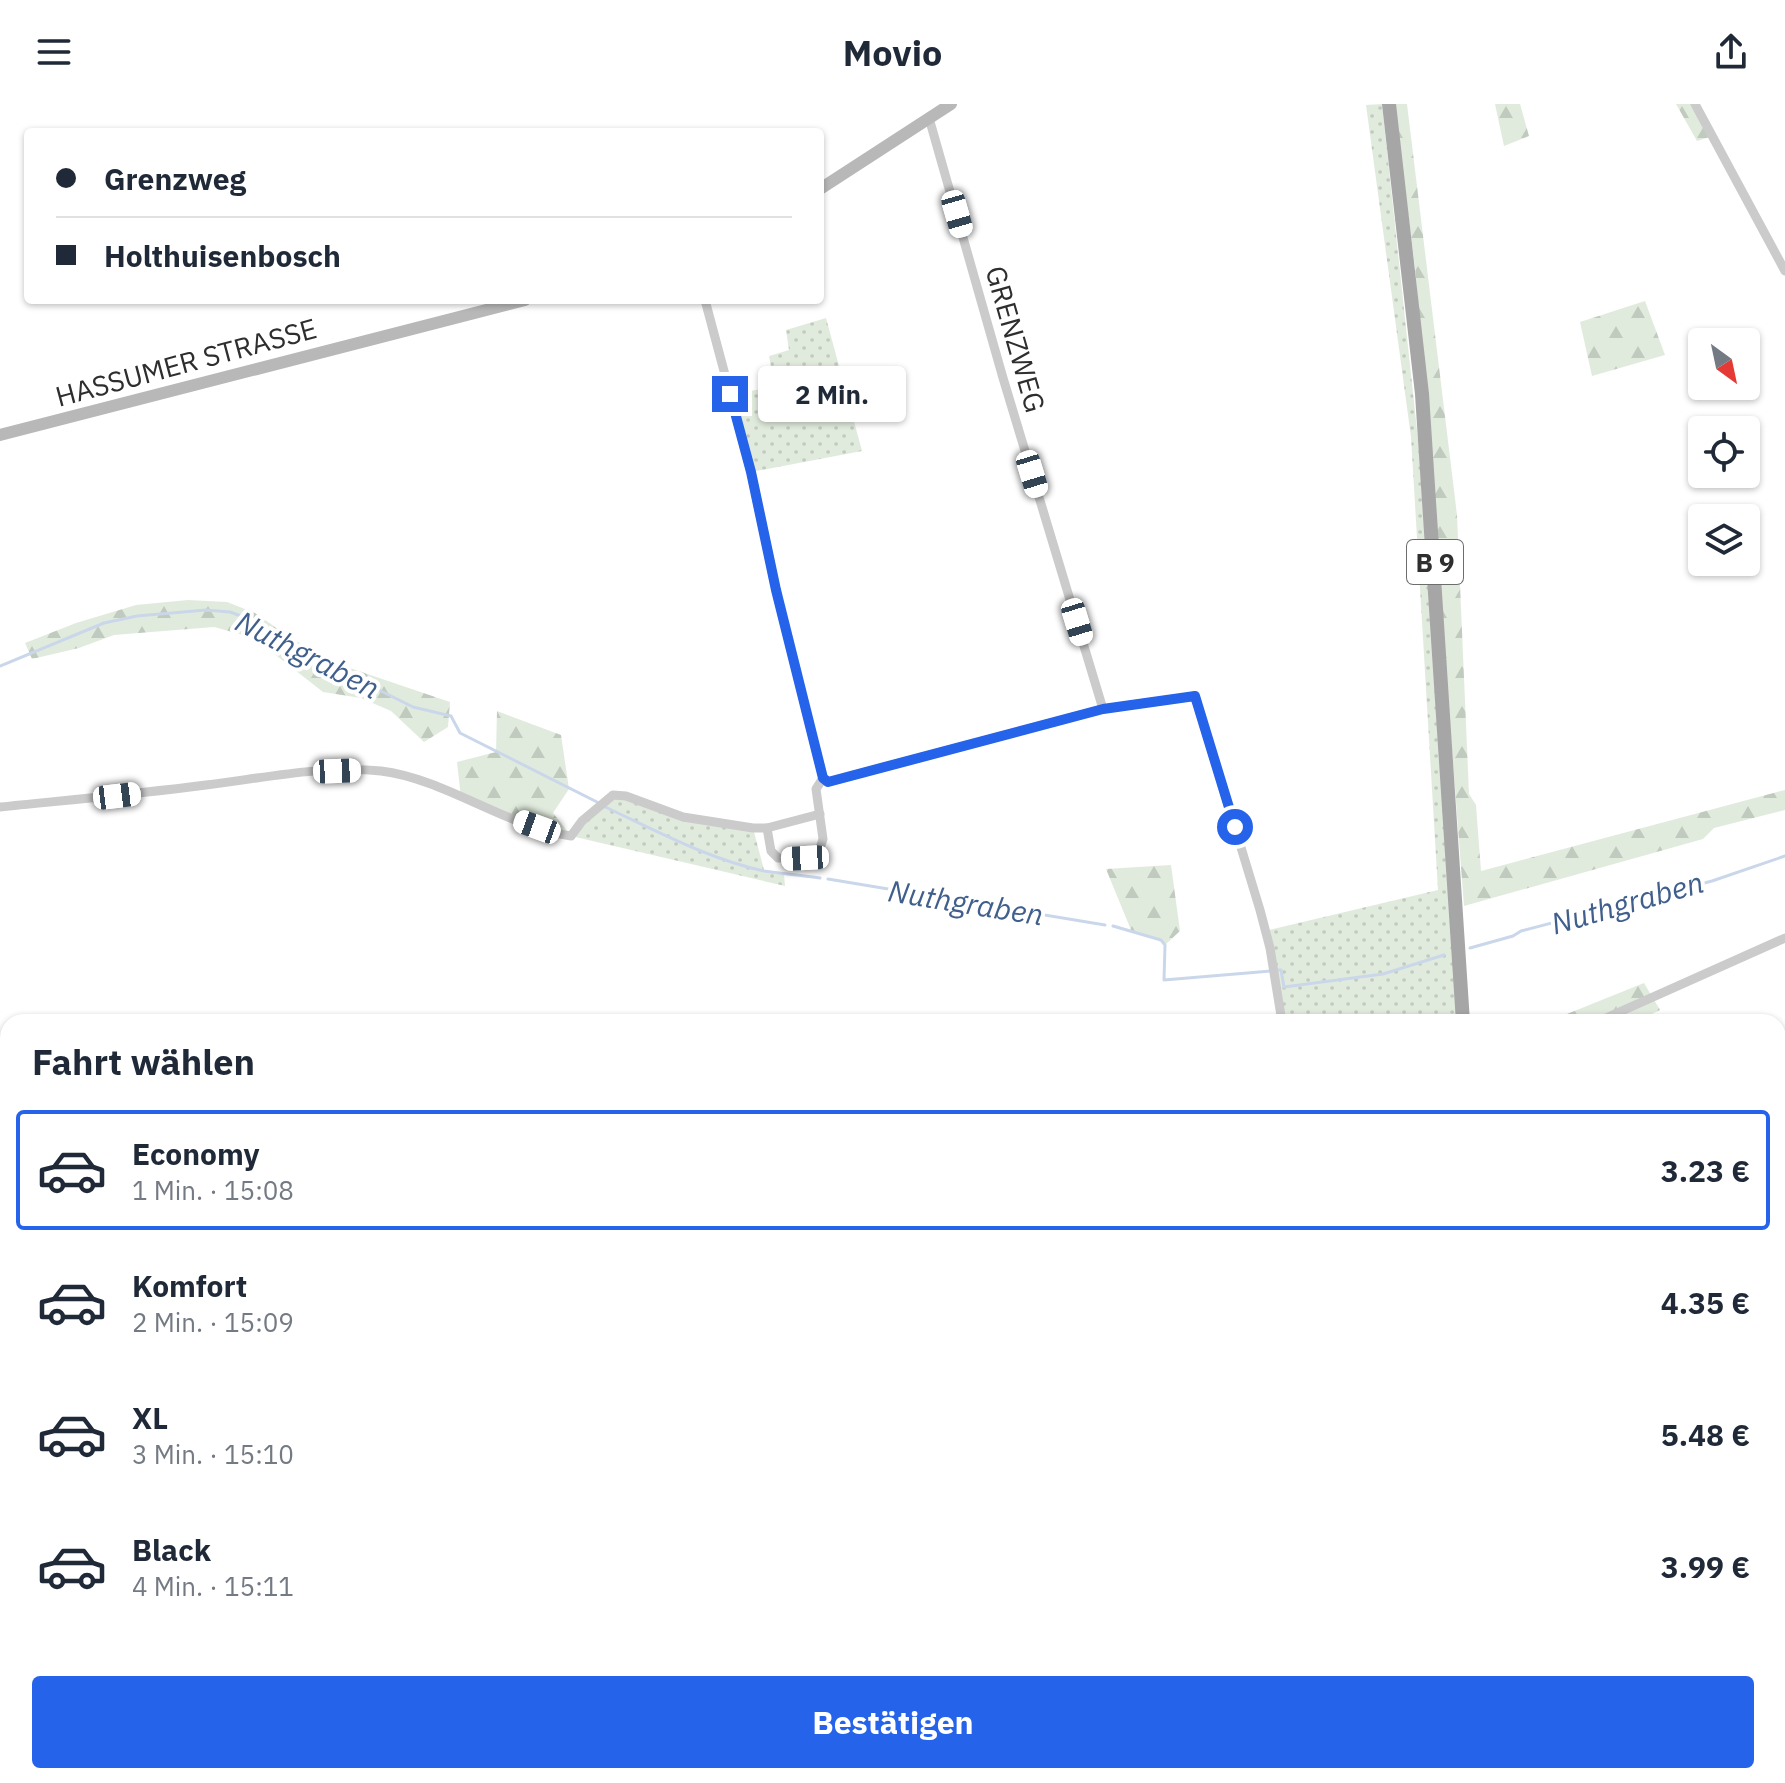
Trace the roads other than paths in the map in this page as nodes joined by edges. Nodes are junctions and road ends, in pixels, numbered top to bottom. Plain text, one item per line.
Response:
1 (951, 104) edge
2 (1389, 104) edge
3 (1695, 104) edge
4 (929, 118) junction
5 (824, 186) edge
6 (1785, 271) edge
7 (509, 304) edge
8 (706, 304) edge
9 (0, 435) edge
10 (1103, 709) junction
11 (823, 778) junction
12 (0, 807) edge
13 (820, 814) junction
14 (767, 828) junction
15 (1785, 938) edge
16 (1280, 1014) edge
17 (1462, 1014) edge
18 (1615, 1014) edge

1 - 4 street
2 - 17 main road, B 9
3 - 6 street
4 - 5 street
4 - 10 street, GRENZWEG
7 - 9 street, HASSUMER STRASSE
8 - 11 street
10 - 11 street
10 - 16 street
11 - 13 street
12 - 14 street
13 - 14 street
13 - 14 street
15 - 18 street

